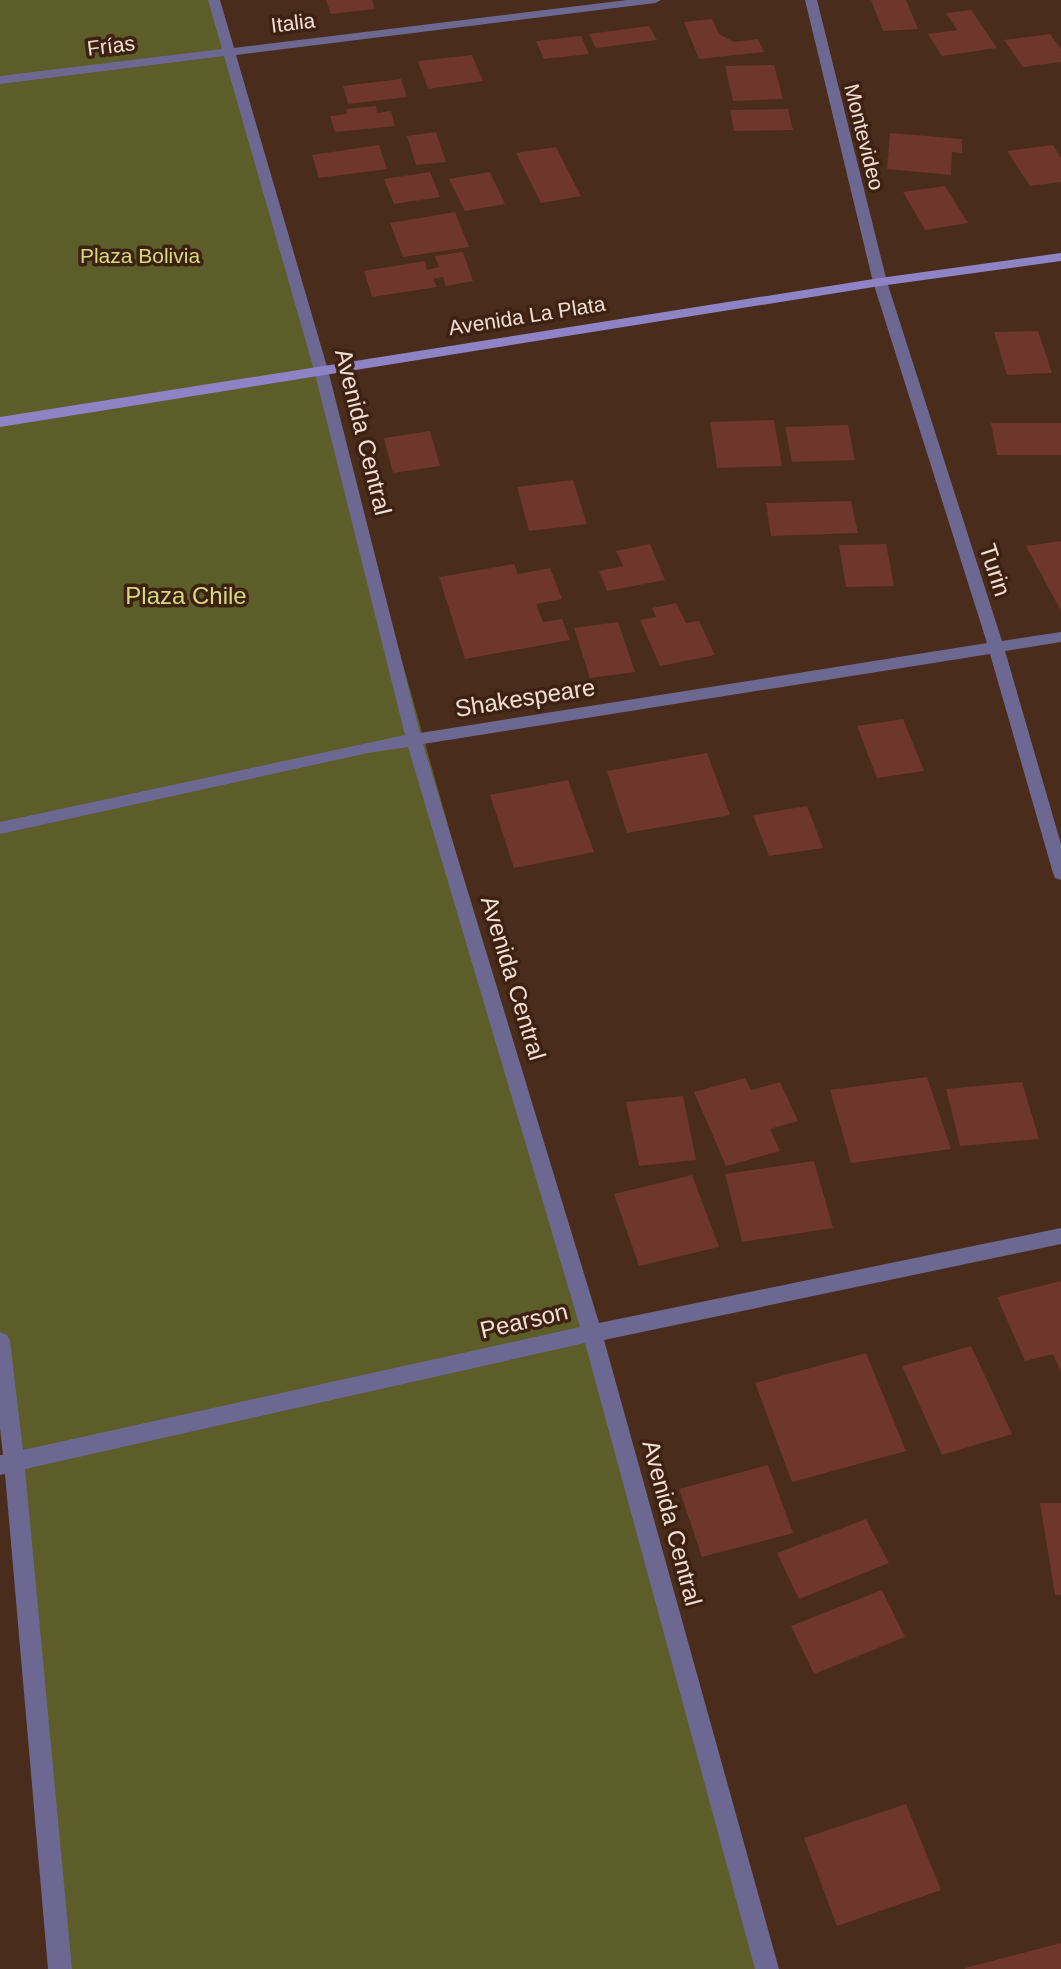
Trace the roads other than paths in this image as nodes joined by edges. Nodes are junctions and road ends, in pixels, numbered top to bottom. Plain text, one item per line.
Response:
1 (214, 0) edge
2 (655, 0) edge
3 (811, 0) edge
4 (227, 50) junction
5 (0, 80) edge
6 (1061, 257) edge
7 (880, 282) junction
8 (321, 370) junction
9 (0, 422) edge
10 (1061, 637) edge
11 (996, 647) junction
12 (414, 741) junction
13 (0, 828) edge
14 (1061, 873) edge
15 (1061, 1236) edge
16 (592, 1333) junction
17 (0, 1341) edge
18 (7, 1464) edge
19 (60, 1969) edge
20 (767, 1969) edge

1 - 4 street, Avenida Central
2 - 4 street, Italia
3 - 7 street, Montevideo
4 - 5 street, Frías
4 - 8 street, Avenida Central
6 - 7 main road, Avenida La Plata
7 - 8 main road, Avenida La Plata
7 - 11 street, Turin
8 - 9 main road, Avenida La Plata
8 - 12 street, Avenida Central
10 - 11 street, Shakespeare
11 - 12 street, Shakespeare
11 - 14 street, Turin
12 - 13 street, Shakespeare
12 - 16 street, Avenida Central
15 - 16 street, Pearson
16 - 18 street, Pearson
16 - 20 street, Avenida Central
17 - 18 street
18 - 19 street

